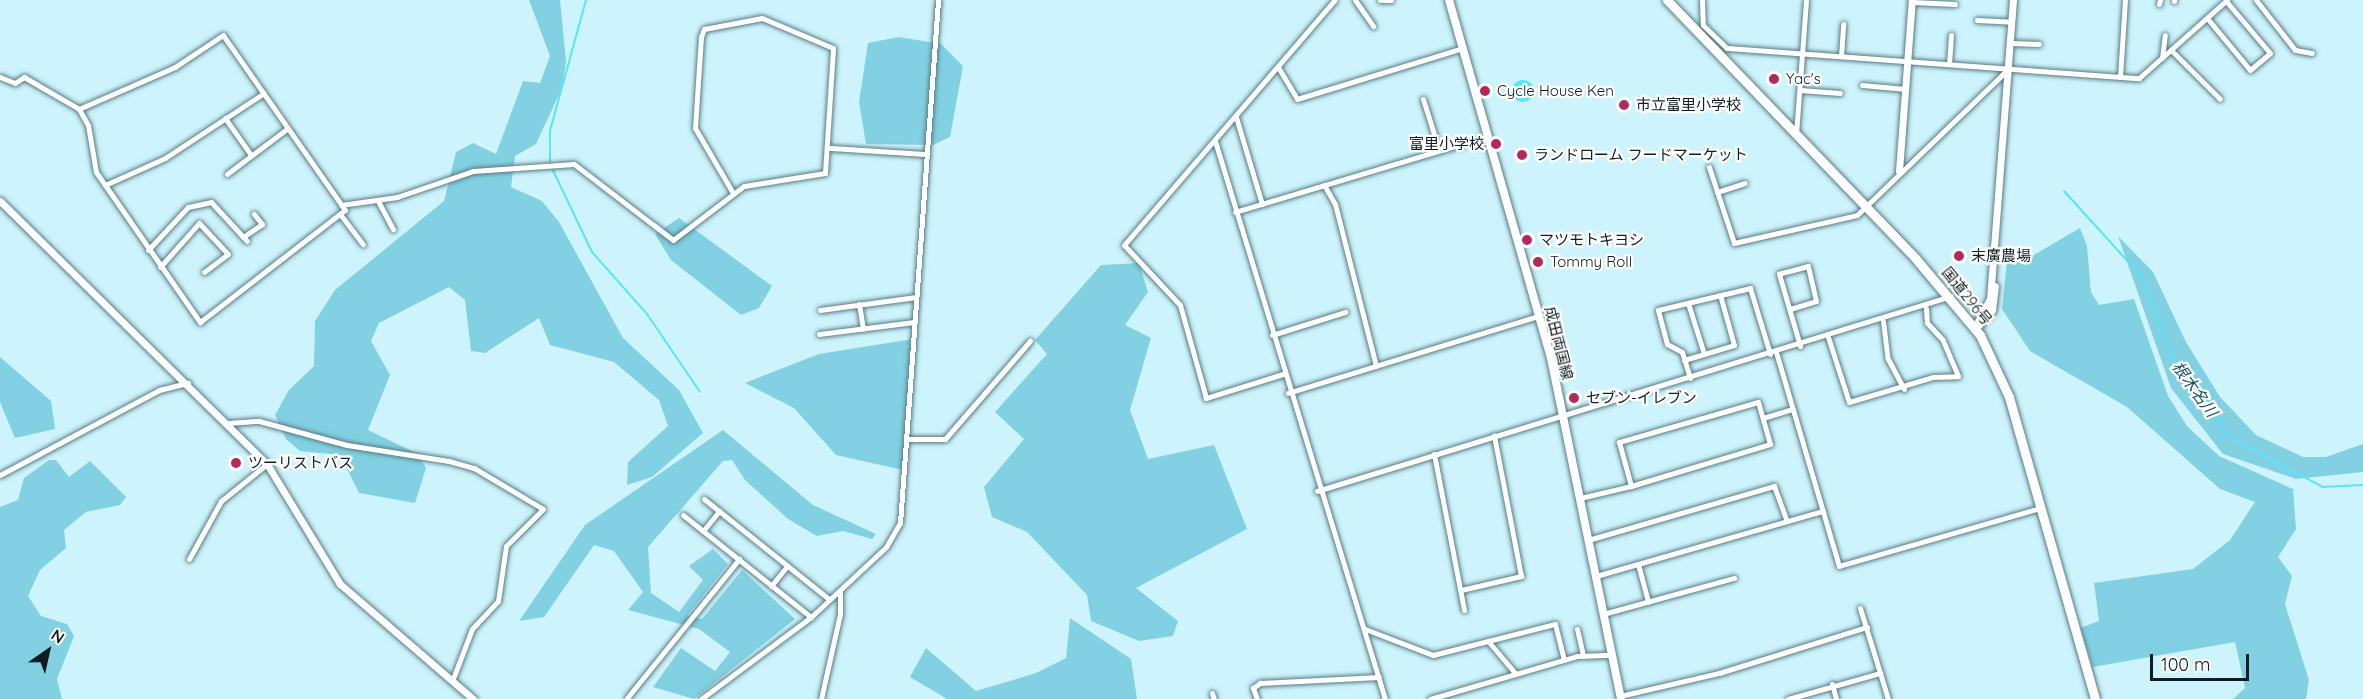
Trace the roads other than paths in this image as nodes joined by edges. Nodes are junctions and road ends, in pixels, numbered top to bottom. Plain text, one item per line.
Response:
1 (938, 0) edge
2 (1335, 0) edge
3 (1355, 0) edge
4 (1380, 0) edge
5 (1391, 0) edge
6 (1449, 0) edge
7 (1667, 0) edge
8 (1702, 0) edge
9 (1806, 0) edge
10 (2013, 0) edge
11 (2125, 0) edge
12 (2227, 0) edge
13 (2256, 0) edge
14 (1912, 1) edge
15 (1954, 4) dead end
16 (2207, 18) junction
17 (1977, 20) dead end
18 (2012, 22) junction
19 (1843, 24) dead end
20 (1372, 26) dead end
21 (1951, 35) dead end
22 (2165, 35) dead end
23 (1714, 43) junction
24 (2011, 43) junction
25 (2039, 44) dead end
26 (1463, 48) junction
27 (2171, 50) junction
28 (2312, 52) dead end
29 (1803, 53) junction
30 (1841, 56) junction
31 (2162, 58) junction
32 (1908, 61) junction
33 (1948, 63) junction
34 (1278, 67) junction
35 (2009, 68) junction
36 (0, 77) edge
37 (2120, 77) junction
38 (1862, 85) dead end
39 (1906, 89) junction
40 (1800, 90) junction
41 (264, 93) junction
42 (1840, 93) dead end
43 (1423, 99) dead end
44 (2220, 99) dead end
45 (79, 109) junction
46 (1236, 117) junction
47 (225, 118) junction
48 (288, 128) junction
49 (1796, 134) junction
50 (1488, 136) junction
51 (1215, 141) junction
52 (830, 147) junction
53 (1439, 150) junction
54 (926, 154) junction
55 (251, 156) junction
56 (1709, 167) dead end
57 (1899, 171) junction
58 (227, 174) dead end
59 (1745, 183) dead end
60 (105, 185) junction
61 (1324, 185) junction
62 (1717, 192) junction
63 (733, 193) junction
64 (0, 201) edge
65 (378, 201) junction
66 (1262, 204) junction
67 (341, 205) junction
68 (1866, 206) junction
69 (1235, 212) junction
70 (254, 214) dead end
71 (340, 214) junction
72 (393, 230) dead end
73 (363, 244) dead end
74 (148, 250) junction
75 (160, 267) junction
76 (204, 272) dead end
77 (1720, 295) junction
78 (1951, 296) junction
79 (916, 297) junction
80 (1688, 303) junction
81 (859, 304) junction
82 (1926, 308) junction
83 (820, 309) dead end
84 (1790, 309) junction
85 (1345, 312) dead end
86 (1539, 316) junction
87 (1883, 321) junction
88 (914, 322) junction
89 (1975, 327) junction
90 (863, 329) junction
91 (819, 334) dead end
92 (1272, 335) junction
93 (1828, 337) junction
94 (1030, 341) dead end
95 (1800, 346) junction
96 (1773, 353) junction
97 (1704, 354) junction
98 (1684, 360) junction
99 (1376, 366) junction
100 (1283, 374) junction
101 (1690, 378) junction
102 (189, 383) junction
103 (1904, 389) junction
104 (1288, 393) junction
105 (1793, 409) junction
106 (1563, 416) junction
107 (1763, 418) junction
108 (228, 423) junction
109 (1494, 436) junction
110 (907, 439) junction
111 (1434, 454) junction
112 (267, 464) junction
113 (0, 475) edge
114 (1631, 486) junction
115 (1317, 491) junction
116 (1580, 498) junction
117 (704, 499) dead end
118 (2040, 508) junction
119 (1823, 511) junction
120 (719, 512) junction
121 (683, 515) dead end
122 (1787, 521) junction
123 (703, 531) junction
124 (1588, 540) junction
125 (189, 559) dead end
126 (739, 560) junction
127 (1638, 564) junction
128 (787, 566) junction
129 (1596, 576) junction
130 (1734, 578) dead end
131 (771, 586) junction
132 (840, 590) junction
133 (1461, 590) junction
134 (829, 600) junction
135 (1648, 602) junction
136 (1860, 608) dead end
137 (1464, 610) dead end
138 (1603, 614) junction
139 (811, 617) junction
140 (1867, 627) junction
141 (1365, 629) junction
142 (1577, 629) dead end
143 (1488, 641) junction
144 (1612, 655) junction
145 (1583, 656) junction
146 (1564, 660) junction
147 (1880, 673) junction
148 (1516, 674) junction
149 (1378, 677) junction
150 (452, 681) junction
151 (1832, 684) junction
152 (1620, 697) edge
153 (627, 698) edge
154 (473, 699) edge
155 (700, 699) edge
156 (821, 699) edge
157 (1257, 699) edge
158 (1385, 699) edge
159 (1430, 699) edge
160 (1788, 699) edge
161 (1836, 699) edge
162 (1888, 699) edge
163 (2095, 699) edge

1 - 54 street
2 - 34 street
3 - 20 street
4 - 5 street
6 - 26 main road, 成田両国線
7 - 23 highway, 国道296号
8 - 23 street
9 - 29 street
10 - 18 street
11 - 37 street
12 - 16 street
12 - 16 street
13 - 28 street
14 - 15 street
14 - 32 street
16 - 27 street
17 - 18 street
18 - 24 street
19 - 30 street
21 - 33 street
22 - 31 street
23 - 29 street
23 - 49 highway, 国道296号
24 - 25 street
24 - 35 street
26 - 34 street
26 - 50 main road, 成田両国線
27 - 31 street
27 - 44 street
29 - 30 street
29 - 40 street
30 - 32 street
31 - 37 street
32 - 33 street
32 - 39 street
33 - 35 street
34 - 46 street
35 - 37 street
35 - 57 street
35 - 89 street
36 - 45 street
38 - 39 street
39 - 57 street
40 - 42 street
40 - 49 street
41 - 45 street
41 - 47 street
41 - 48 street
43 - 53 street
45 - 60 street
46 - 51 street
46 - 66 street
47 - 55 street
47 - 60 street
48 - 55 street
48 - 67 street
49 - 68 highway, 国道296号
50 - 53 street
50 - 86 main road, 成田両国線
51 - 69 street
51 - 100 street
52 - 54 street
52 - 63 street
52 - 63 street
53 - 61 street
54 - 79 street
55 - 58 street
56 - 62 street
57 - 68 street
59 - 62 street
60 - 74 street
61 - 66 street
61 - 99 street
62 - 68 street
63 - 65 street
64 - 102 street
65 - 67 street
65 - 72 street
66 - 69 street
67 - 71 street
68 - 78 highway, 国道296号
69 - 92 street
70 - 74 street
71 - 73 street
71 - 75 street
74 - 75 street
75 - 76 street
77 - 80 street
77 - 96 street
77 - 97 street
78 - 82 street
78 - 89 highway, 国道296号
79 - 81 street
79 - 88 street
80 - 97 street
80 - 98 street
81 - 83 street
81 - 90 street
82 - 87 street
82 - 103 street
84 - 84 street
84 - 95 street
85 - 92 street
86 - 99 street
86 - 106 main road, 成田両国線
87 - 93 street
87 - 103 street
88 - 90 street
88 - 110 street
89 - 118 highway, 国道296号
90 - 91 street
92 - 100 street
93 - 95 street
93 - 103 street
94 - 110 street
95 - 96 street
96 - 101 street
96 - 105 street
97 - 98 street
98 - 101 street
99 - 104 street
100 - 104 street
101 - 106 street
102 - 108 street
102 - 113 street
104 - 115 street
105 - 107 street
105 - 119 street
106 - 109 street
106 - 116 main road, 成田両国線
107 - 114 street
107 - 114 street
108 - 112 street
108 - 150 street
109 - 111 street
109 - 133 street
110 - 132 street
111 - 115 street
111 - 133 street
112 - 125 street
112 - 150 street
114 - 116 street
115 - 141 street
116 - 124 main road, 成田両国線
117 - 120 street
118 - 119 street
118 - 163 highway, 国道296号
119 - 122 street
120 - 123 street
120 - 128 street
121 - 123 street
122 - 124 street
122 - 127 street
123 - 126 street
124 - 129 main road, 成田両国線
126 - 131 street
126 - 153 street
127 - 129 street
127 - 135 street
128 - 131 street
128 - 134 street
129 - 138 main road, 成田両国線
130 - 135 street
131 - 139 street
132 - 134 street
132 - 156 street
133 - 137 street
134 - 139 street
135 - 138 street
136 - 140 street
138 - 144 main road, 成田両国線
139 - 155 street
140 - 147 street
140 - 152 street
141 - 143 street
141 - 149 street
142 - 145 street
143 - 146 street
143 - 148 street
144 - 145 street
144 - 152 main road, 成田両国線
145 - 146 street
146 - 148 street
147 - 151 street
147 - 162 street
148 - 159 street
149 - 157 street
149 - 158 street
150 - 154 street
151 - 160 street
151 - 161 street

